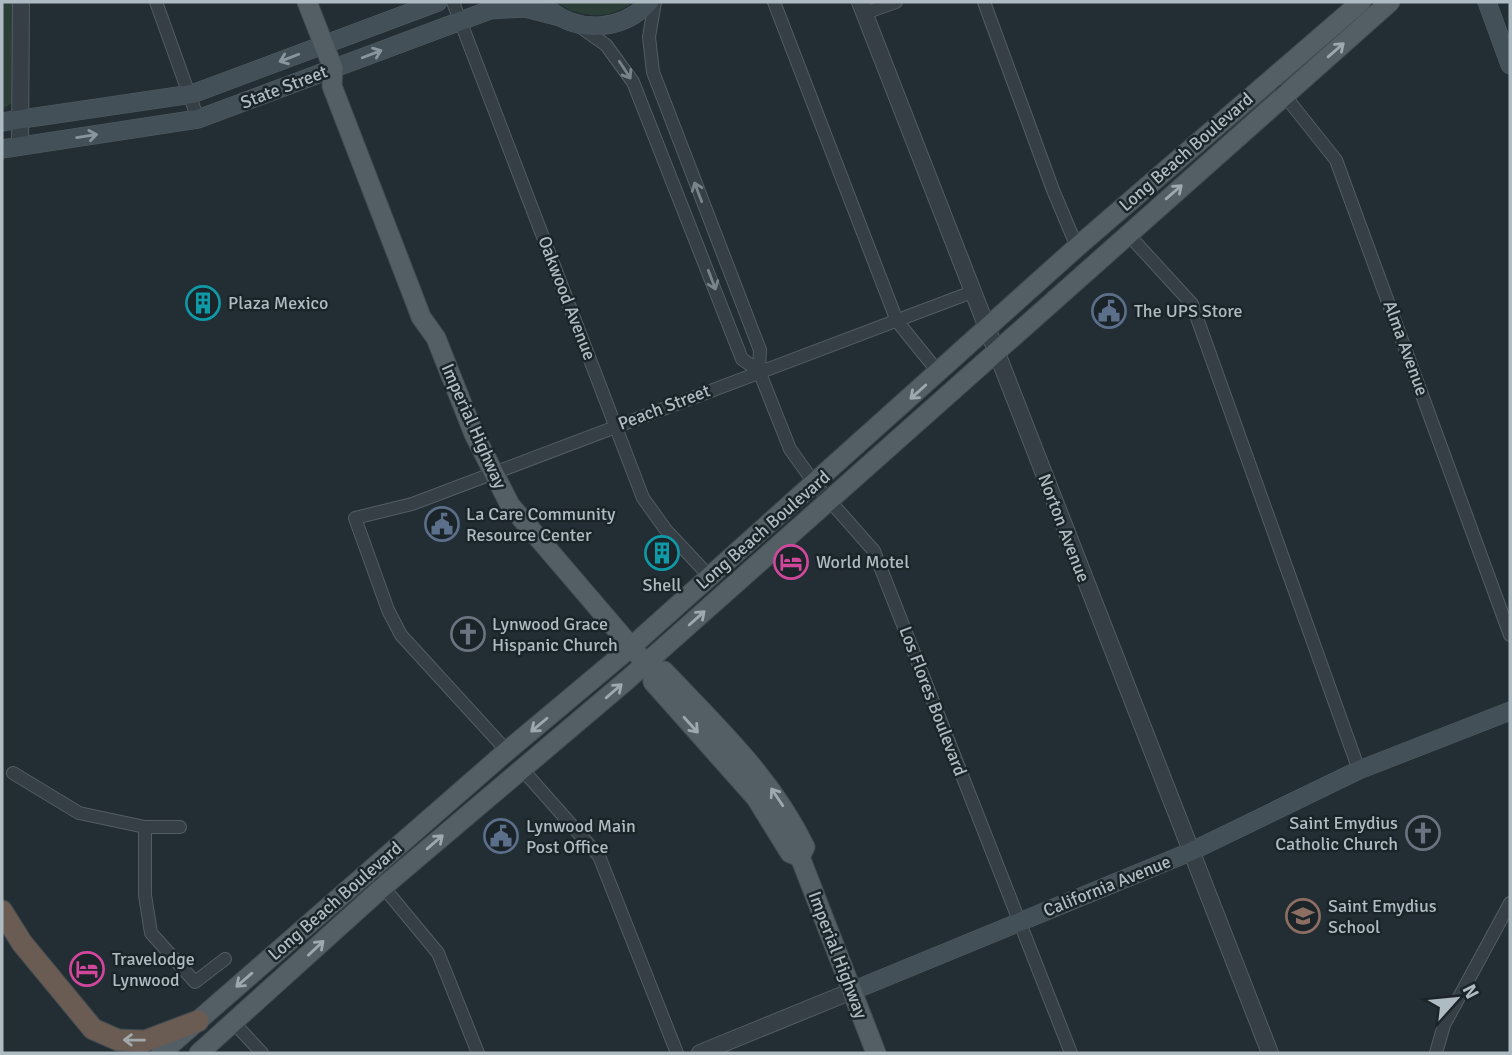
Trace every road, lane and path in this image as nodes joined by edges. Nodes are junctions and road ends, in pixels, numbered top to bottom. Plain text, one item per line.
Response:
1 (21, 2) edge
2 (156, 2) edge
3 (307, 2) edge
4 (438, 2) edge
5 (453, 2) edge
6 (541, 2) edge
7 (649, 2) edge
8 (655, 2) edge
9 (774, 2) edge
10 (896, 2) edge
11 (984, 2) edge
12 (1361, 2) edge
13 (1390, 2) edge
14 (1487, 2) edge
15 (862, 7) edge
16 (460, 20) junction
17 (568, 21) junction
18 (323, 45) junction
19 (1510, 65) edge
20 (332, 68) junction
21 (1270, 78) junction
22 (192, 94) junction
23 (1284, 94) junction
24 (198, 119) junction
25 (11, 121) edge
26 (11, 148) edge
27 (1151, 183) junction
28 (1127, 233) junction
29 (1077, 247) junction
30 (972, 292) junction
31 (1050, 304) junction
32 (897, 321) junction
33 (987, 330) junction
34 (995, 352) junction
35 (758, 371) junction
36 (939, 373) junction
37 (615, 425) junction
38 (492, 474) junction
39 (815, 484) junction
40 (829, 500) junction
41 (710, 577) junction
42 (1510, 635) edge
43 (630, 648) junction
44 (649, 667) junction
45 (1510, 711) edge
46 (507, 751) junction
47 (521, 768) junction
48 (1360, 770) junction
49 (13, 773) dead end
50 (145, 827) junction
51 (180, 827) dead end
52 (1190, 852) junction
53 (370, 871) junction
54 (383, 887) junction
55 (1510, 902) edge
56 (2, 911) edge
57 (1019, 921) junction
58 (225, 959) dead end
59 (852, 990) junction
60 (198, 1021) junction
61 (234, 1023) junction
62 (161, 1053) edge
63 (199, 1053) edge
64 (262, 1053) edge
65 (478, 1053) edge
66 (677, 1053) edge
67 (700, 1053) edge
68 (876, 1053) edge
69 (1071, 1053) edge
70 (1270, 1053) edge
71 (1436, 1053) edge

1 - 25 street
2 - 22 street
3 - 18 main road, Imperial Highway
4 - 18 main road, State Street
5 - 16 street, Oakwood Avenue
6 - 17 main road
7 - 17 main road, State Street
35 -> 8 street, Los Flores Boulevard
9 - 32 street
10 - 15 street
11 - 29 street
12 - 21 main road, Long Beach Boulevard
23 -> 13 main road, Long Beach Boulevard
14 - 19 main road
15 - 30 street, Norton Avenue
16 - 17 main road, State Street
20 -> 16 main road, State Street
16 - 37 street, Oakwood Avenue
17 -> 35 street, Los Flores Boulevard
18 - 20 main road, Imperial Highway
18 -> 22 main road, State Street
20 - 24 main road, State Street
20 - 38 main road, Imperial Highway
21 - 23 street, Alma Avenue
21 - 27 main road, Long Beach Boulevard
22 - 24 street
22 - 25 main road, State Street
28 -> 23 main road, Long Beach Boulevard
23 - 42 street, Alma Avenue
26 -> 24 main road, State Street
25 - 26 street
27 - 28 main road
27 - 29 main road, Long Beach Boulevard
28 - 31 main road, Long Beach Boulevard
28 - 48 street
29 - 31 main road
29 - 33 main road, Long Beach Boulevard
30 - 32 street, Peach Street
30 - 33 street, Norton Avenue
31 - 34 main road, Long Beach Boulevard
32 - 35 street, Peach Street
32 - 36 street
33 - 34 street, Norton Avenue
33 - 36 main road, Long Beach Boulevard
34 - 40 main road, Long Beach Boulevard
34 - 52 street, Norton Avenue
35 - 37 street, Peach Street
35 - 39 street, Los Flores Boulevard
36 -> 39 main road, Long Beach Boulevard
37 - 38 street, Peach Street
37 - 41 street, Oakwood Avenue
38 - 43 main road, Imperial Highway
38 - 46 street, Peach Street
39 - 40 street, Los Flores Boulevard
39 - 41 main road, Long Beach Boulevard
44 -> 40 main road, Long Beach Boulevard
40 - 57 street, Los Flores Boulevard
41 - 43 main road, Long Beach Boulevard
43 - 44 main road, Imperial Highway
43 -> 46 main road, Long Beach Boulevard
47 -> 44 main road, Long Beach Boulevard
44 - 59 main road, Imperial Highway
45 - 48 main road, California Avenue
46 - 53 main road, Long Beach Boulevard
54 -> 47 main road, Long Beach Boulevard
47 - 66 street
48 - 52 main road, California Avenue
49 - 50 street
50 - 51 street
50 - 58 street
52 - 57 main road, California Avenue
52 - 70 street, Norton Avenue
53 - 54 street
53 -> 60 main road, Long Beach Boulevard
61 -> 54 main road, Long Beach Boulevard
54 - 65 street
55 - 71 street
60 -> 56 highway
57 - 59 main road, California Avenue
57 - 69 street, Los Flores Boulevard
59 - 67 street, California Avenue
59 - 68 main road, Imperial Highway
60 - 62 main road, Long Beach Boulevard
61 - 63 main road, Long Beach Boulevard
61 - 64 street

